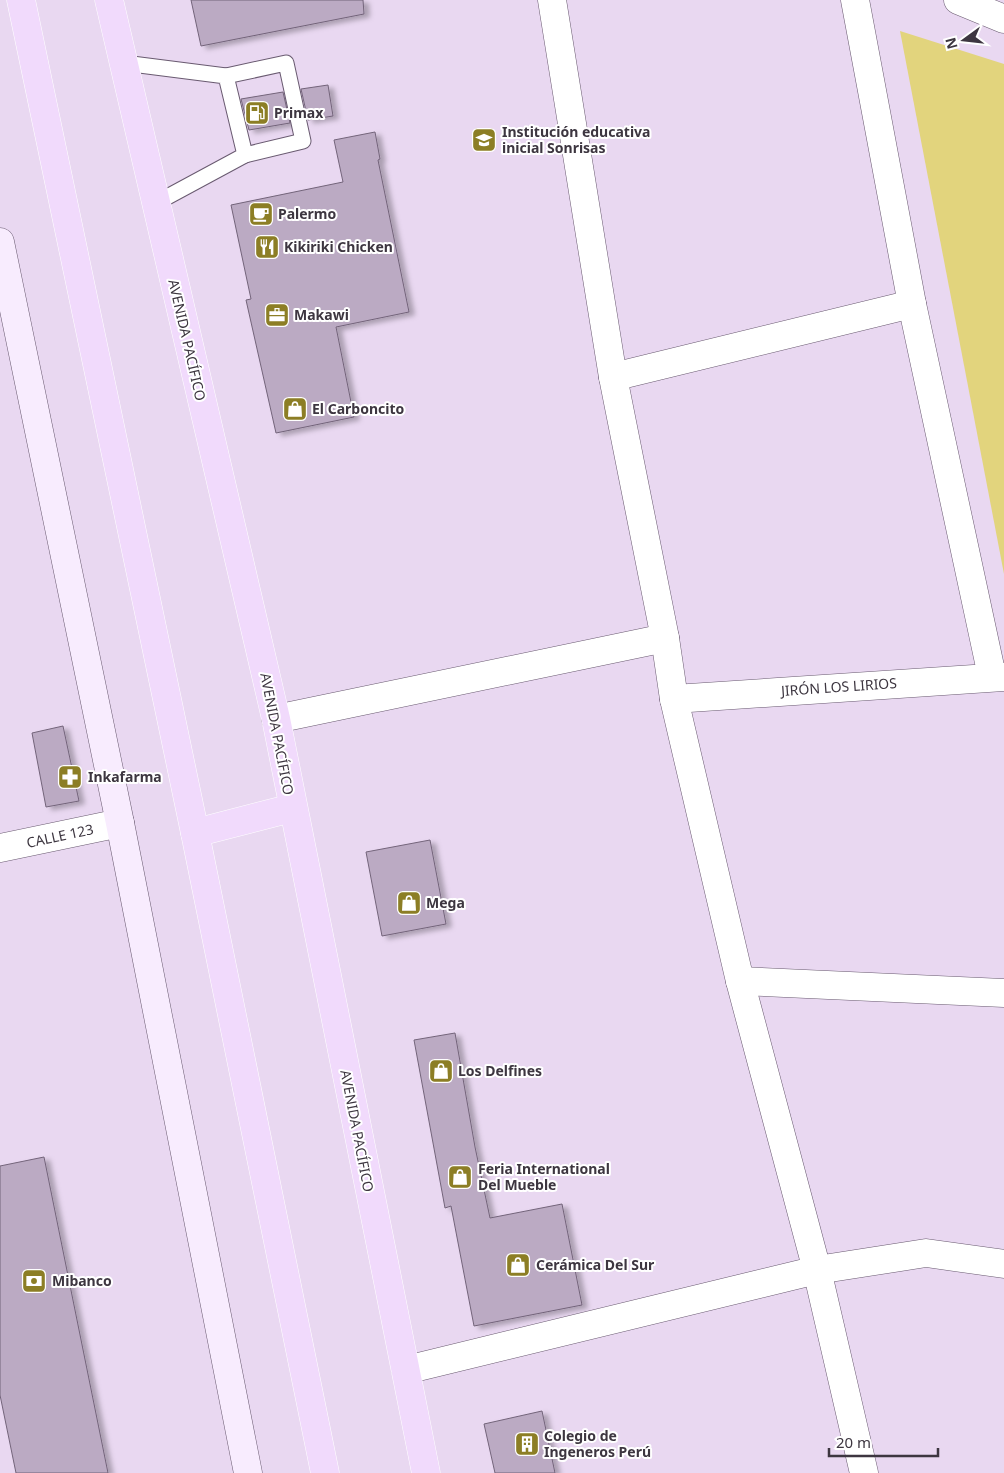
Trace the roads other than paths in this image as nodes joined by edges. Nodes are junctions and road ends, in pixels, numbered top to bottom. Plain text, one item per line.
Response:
1 (21, 0) edge
2 (109, 0) edge
3 (552, 0) edge
4 (855, 0) edge
5 (958, 0) edge
6 (1004, 19) edge
7 (124, 63) junction
8 (226, 76) junction
9 (244, 155) junction
10 (156, 203) junction
11 (0, 242) edge
12 (912, 304) junction
13 (613, 378) junction
14 (666, 638) junction
15 (998, 677) edge
16 (674, 699) junction
17 (276, 719) junction
18 (292, 808) junction
19 (120, 823) junction
20 (195, 832) junction
21 (0, 848) edge
22 (740, 981) junction
23 (1004, 993) edge
24 (1004, 1264) edge
25 (817, 1270) junction
26 (406, 1370) junction
27 (248, 1473) edge
28 (325, 1473) edge
29 (426, 1473) edge
30 (864, 1473) edge

1 - 20 main road
2 - 7 main road, AVENIDA PACÍFICO
3 - 13 street
4 - 12 street
5 - 6 street
7 - 8 lane
7 - 10 main road, AVENIDA PACÍFICO
8 - 9 lane
8 - 9 lane
9 - 10 lane
10 - 17 main road, AVENIDA PACÍFICO
11 - 19 street
12 - 13 street
12 - 15 street
13 - 14 street
14 - 16 street
14 - 17 street
15 - 16 street, JIRÓN LOS LIRIOS
16 - 22 street
17 - 18 main road, AVENIDA PACÍFICO
18 - 20 main road
18 - 26 main road, AVENIDA PACÍFICO
19 - 21 street, CALLE 123
19 - 27 street
20 - 28 main road
22 - 23 street
22 - 25 street
24 - 25 street
25 - 26 street
25 - 30 street
26 - 29 main road, AVENIDA PACÍFICO

